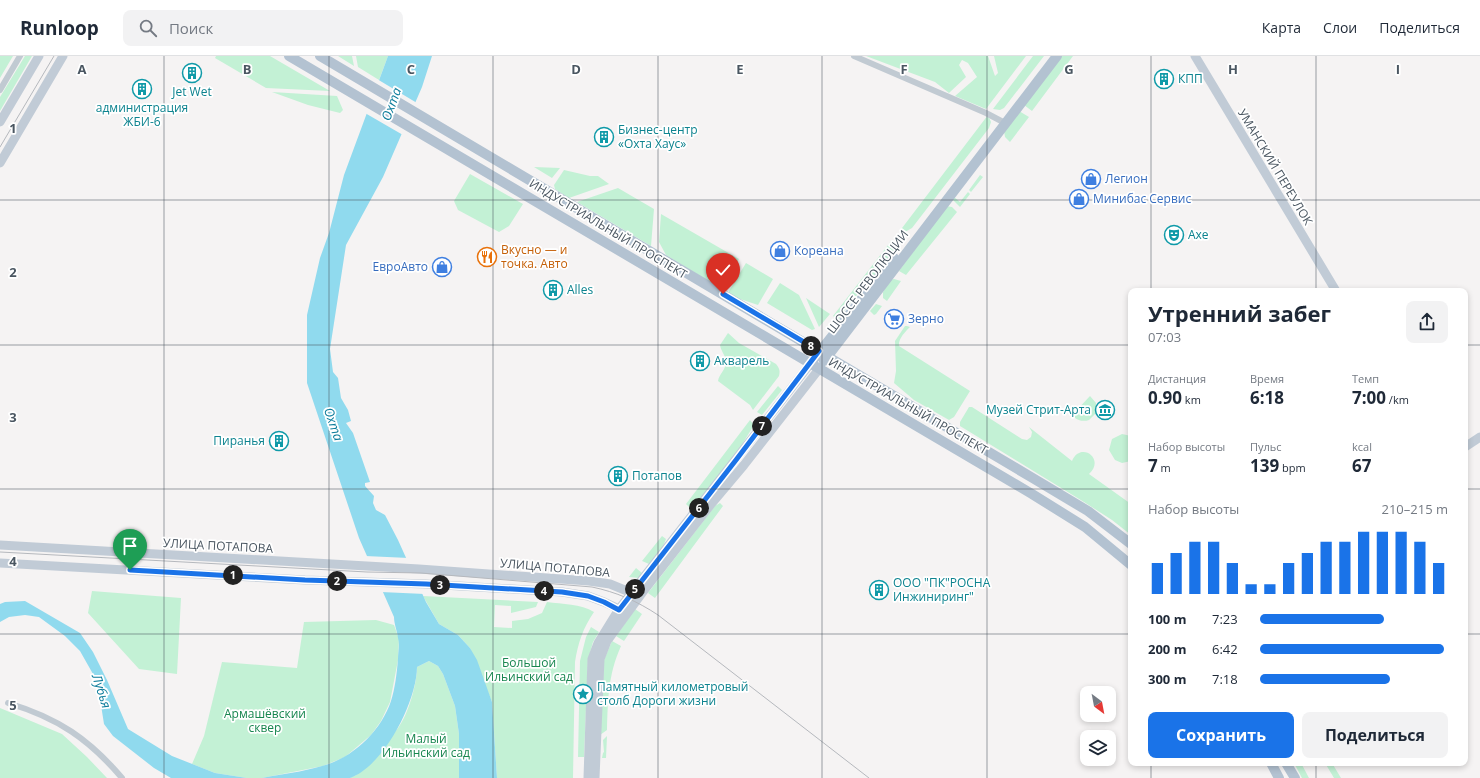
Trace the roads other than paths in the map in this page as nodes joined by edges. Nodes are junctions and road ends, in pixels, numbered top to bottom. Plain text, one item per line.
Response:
1 (20, 56) edge
2 (39, 56) edge
3 (63, 56) edge
4 (290, 56) edge
5 (320, 56) edge
6 (854, 56) edge
7 (1048, 56) edge
8 (1057, 56) edge
9 (1195, 56) edge
10 (373, 87) junction
11 (0, 90) edge
12 (366, 101) junction
13 (428, 119) junction
14 (1002, 121) junction
15 (0, 122) edge
16 (421, 134) junction
17 (0, 162) edge
18 (1334, 288) edge
19 (819, 351) junction
20 (828, 356) junction
21 (810, 364) junction
22 (819, 369) junction
23 (1480, 437) edge
24 (1468, 445) edge
25 (1128, 542) edge
26 (0, 545) edge
27 (0, 563) edge
28 (1128, 563) edge
29 (632, 593) junction
30 (632, 605) junction
31 (619, 610) junction
32 (8, 703) dead end
33 (1273, 766) edge
34 (1288, 766) edge
35 (122, 778) edge
36 (588, 778) edge
37 (595, 778) edge
38 (1279, 778) edge
39 (1295, 778) edge

1 - 11 street
2 - 15 street
3 - 17 street
4 - 12 main road
5 - 10 main road
6 - 14 street
7 - 14 main road, ШОССЕ РЕВОЛЮЦИИ
8 - 14 main road, ШОССЕ РЕВОЛЮЦИИ
9 - 18 street, УМАНСКИЙ ПЕРЕУЛОК
10 - 12 main road
10 - 13 main road, ИНДУСТРИАЛЬНЫЙ ПРОСПЕКТ
12 - 16 main road, ИНДУСТРИАЛЬНЫЙ ПРОСПЕКТ
13 - 16 main road
13 - 19 main road, ИНДУСТРИАЛЬНЫЙ ПРОСПЕКТ
14 - 19 main road, ШОССЕ РЕВОЛЮЦИИ
14 - 20 main road, ШОССЕ РЕВОЛЮЦИИ
16 - 21 main road, ИНДУСТРИАЛЬНЫЙ ПРОСПЕКТ
19 - 20 main road, ИНДУСТРИАЛЬНЫЙ ПРОСПЕКТ
19 - 21 main road, ШОССЕ РЕВОЛЮЦИИ
20 - 22 main road, ШОССЕ РЕВОЛЮЦИИ
20 - 25 main road, ИНДУСТРИАЛЬНЫЙ ПРОСПЕКТ
21 - 22 main road, ИНДУСТРИАЛЬНЫЙ ПРОСПЕКТ
21 - 29 street, ШОССЕ РЕВОЛЮЦИИ
22 - 28 main road, ИНДУСТРИАЛЬНЫЙ ПРОСПЕКТ
22 - 30 street, ШОССЕ РЕВОЛЮЦИИ
23 - 24 street
26 - 29 street, УЛИЦА ПОТАПОВА
27 - 31 street, УЛИЦА ПОТАПОВА
29 - 30 street
29 - 31 street, ШОССЕ РЕВОЛЮЦИИ
30 - 31 street
30 - 37 street, ШОССЕ РЕВОЛЮЦИИ
31 - 36 street, ШОССЕ РЕВОЛЮЦИИ
32 - 35 street
33 - 38 main road
34 - 39 main road

